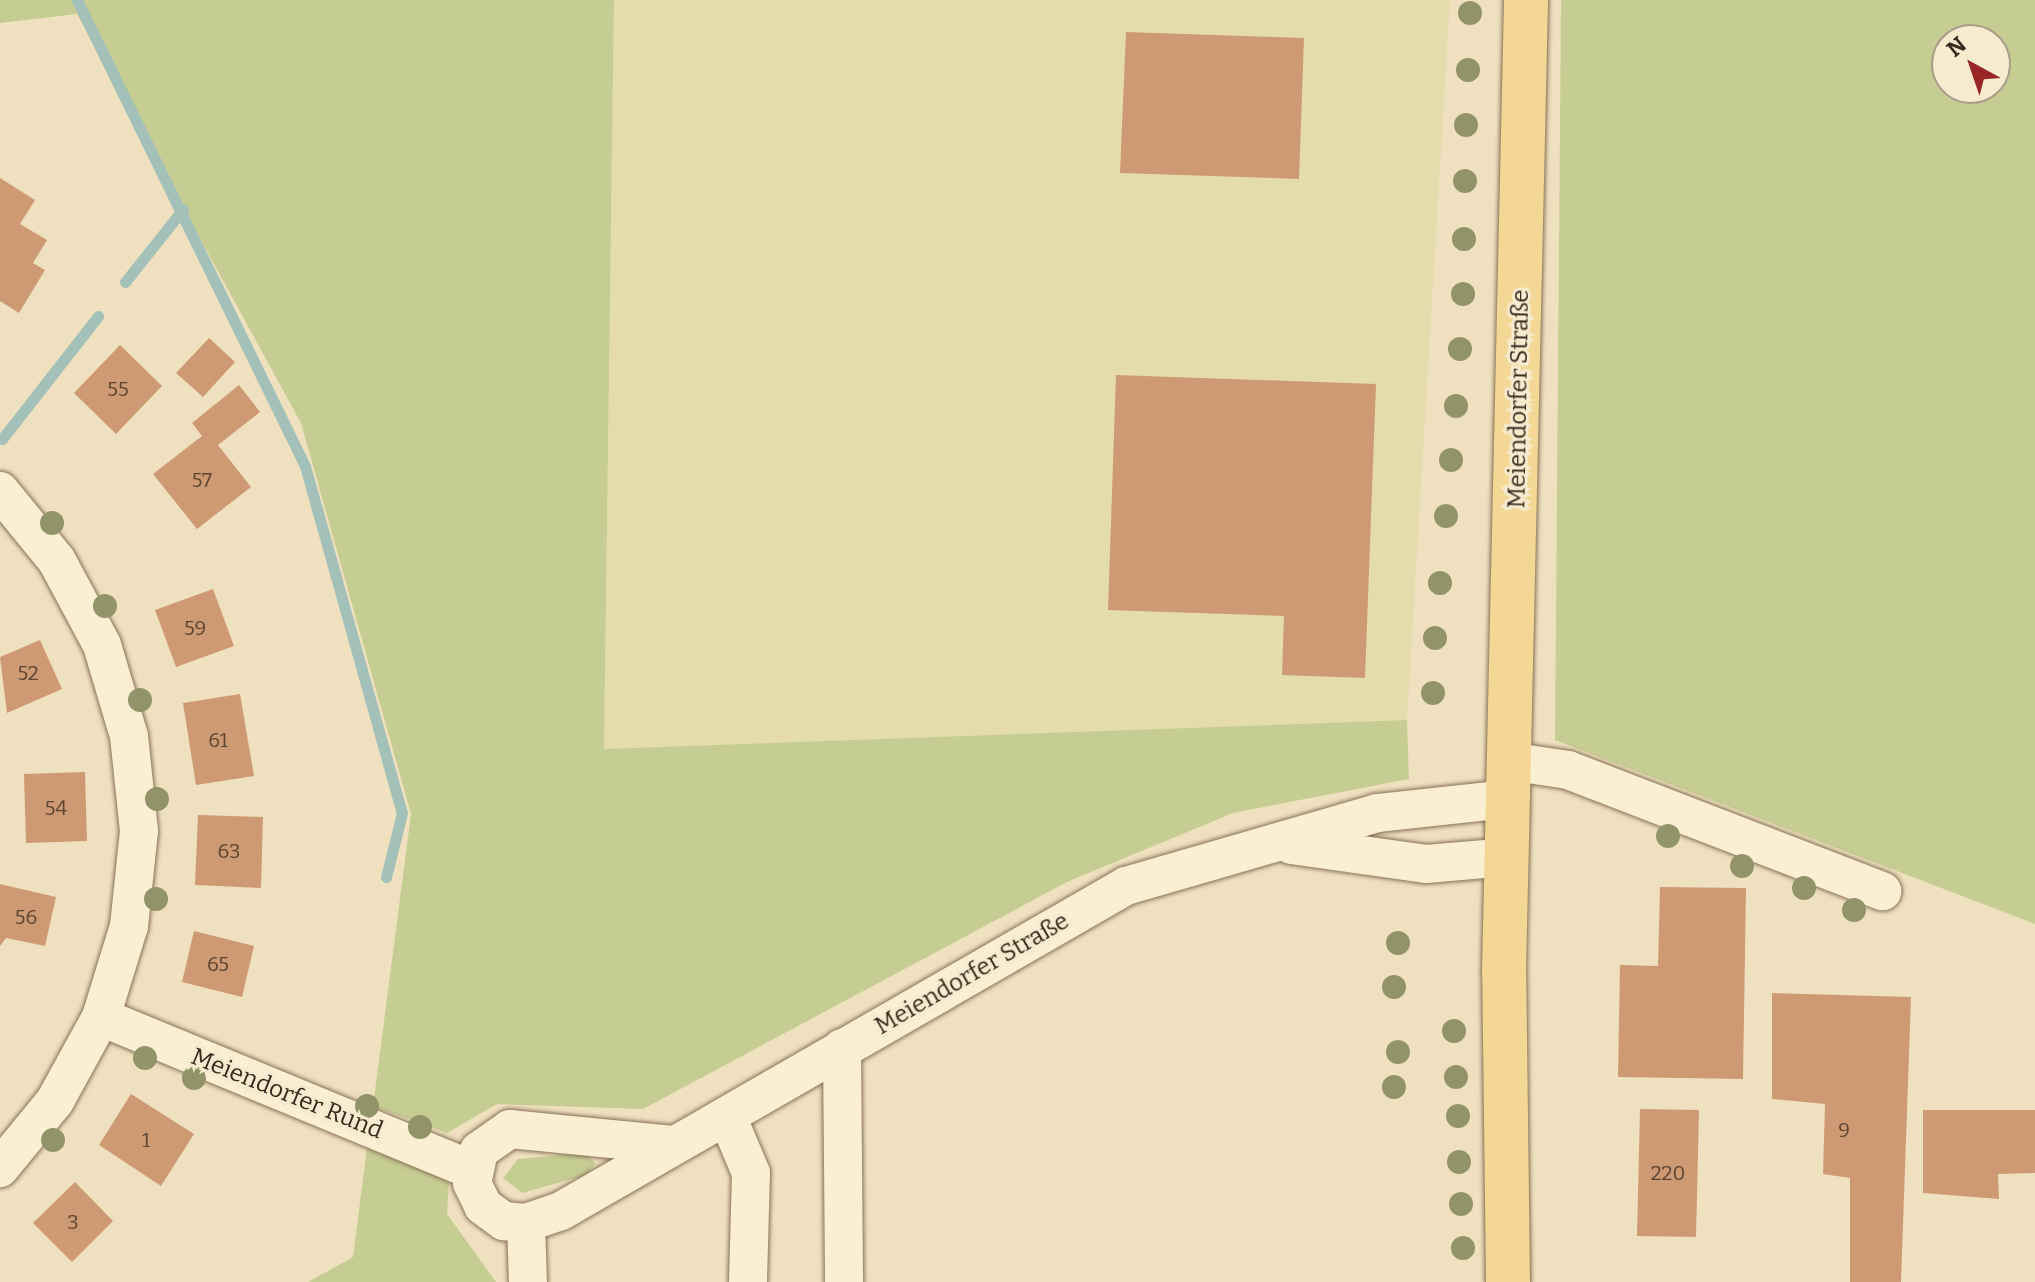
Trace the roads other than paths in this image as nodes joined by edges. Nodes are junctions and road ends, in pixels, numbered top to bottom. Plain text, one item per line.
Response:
1 (1526, 0) edge
2 (0, 491) edge
3 (1508, 780) junction
4 (1288, 845) junction
5 (1507, 857) junction
6 (1882, 891) dead end
7 (101, 1017) junction
8 (842, 1048) junction
9 (727, 1116) junction
10 (673, 1145) junction
11 (0, 1168) edge
12 (472, 1170) junction
13 (526, 1223) junction
14 (528, 1282) edge
15 (748, 1282) edge
16 (844, 1282) edge
17 (1508, 1282) edge

1 - 3 main road, Meiendorfer Straße
2 - 7 street
3 - 4 street, Meiendorfer Straße
3 - 5 main road, Meiendorfer Straße
3 - 6 street
4 - 5 street, Meiendorfer Straße
4 - 8 street, Meiendorfer Straße
5 - 17 main road, Meiendorfer Straße
7 - 11 street
7 - 12 street, Meiendorfer Rund
8 - 9 street, Meiendorfer Straße
8 - 16 street
9 - 10 street, Meiendorfer Straße
9 - 15 street
10 - 12 street
10 - 13 street, Meiendorfer Straße
12 - 13 street
13 - 14 street

